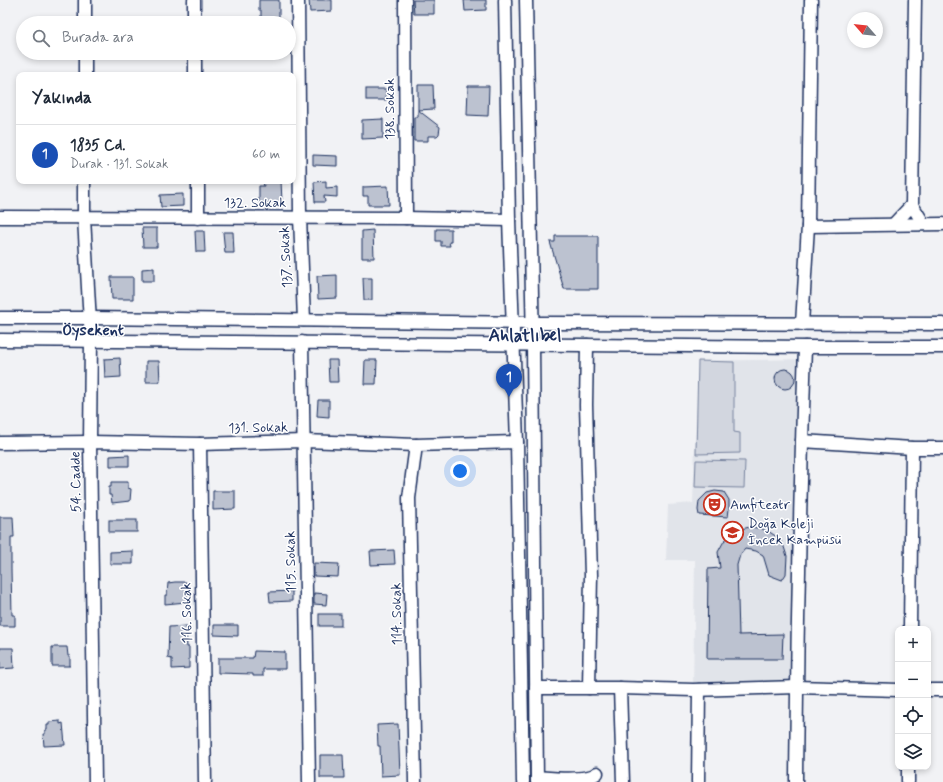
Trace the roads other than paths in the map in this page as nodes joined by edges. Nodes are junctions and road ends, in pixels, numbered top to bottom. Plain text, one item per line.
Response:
1 (85, 0) edge
2 (194, 0) edge
3 (298, 0) edge
4 (405, 0) edge
5 (505, 0) edge
6 (526, 0) edge
7 (811, 0) edge
8 (915, 0) edge
9 (85, 16) edge
10 (194, 16) edge
11 (85, 60) edge
12 (195, 60) edge
13 (85, 72) edge
14 (195, 72) edge
15 (84, 184) edge
16 (198, 184) edge
17 (912, 205) junction
18 (0, 217) edge
19 (300, 217) junction
20 (84, 218) junction
21 (198, 218) junction
22 (406, 218) junction
23 (509, 220) junction
24 (923, 223) junction
25 (894, 224) junction
26 (943, 224) edge
27 (808, 226) junction
28 (0, 318) edge
29 (89, 318) junction
30 (304, 320) junction
31 (514, 322) junction
32 (533, 323) junction
33 (802, 324) junction
34 (943, 324) edge
35 (0, 340) edge
36 (90, 340) junction
37 (302, 342) junction
38 (514, 344) junction
39 (534, 345) junction
40 (588, 345) junction
41 (806, 347) junction
42 (943, 347) edge
43 (802, 441) junction
44 (90, 442) junction
45 (304, 442) junction
46 (518, 442) junction
47 (0, 443) edge
48 (200, 444) junction
49 (416, 445) junction
50 (912, 448) junction
51 (943, 448) edge
52 (910, 626) edge
53 (797, 687) junction
54 (536, 688) junction
55 (589, 688) junction
56 (620, 688) junction
57 (699, 690) junction
58 (895, 690) edge
59 (931, 690) edge
60 (943, 690) edge
61 (908, 770) edge
62 (597, 773) dead end
63 (537, 779) edge
64 (574, 780) edge
65 (95, 782) edge
66 (205, 782) edge
67 (310, 782) edge
68 (415, 782) edge
69 (523, 782) edge
70 (623, 782) edge
71 (698, 782) edge
72 (796, 782) edge
73 (908, 782) edge

1 - 9 street
2 - 10 street
3 - 19 street, 137. Sokak
4 - 22 street, 138. Sokak
5 - 23 street
6 - 32 street
7 - 27 street
8 - 17 street
11 - 13 street
12 - 14 street
15 - 20 street, 54. Cadde
16 - 21 street
17 - 24 street
17 - 25 street
18 - 20 street, 132. Sokak
19 - 21 street, 132. Sokak
19 - 22 street, 132. Sokak
19 - 30 street, 137. Sokak
20 - 21 street, 132. Sokak
20 - 29 street, 54. Cadde
22 - 23 street, 132. Sokak
23 - 31 street
24 - 25 street
24 - 26 street
25 - 27 street
27 - 33 street
28 - 29 street
29 - 30 street
29 - 36 street, 54. Cadde
30 - 31 street
31 - 32 street
31 - 38 street
32 - 33 street
32 - 39 street
33 - 34 street
35 - 36 street
36 - 37 street
36 - 44 street, 54. Cadde
37 - 38 street
37 - 45 street, 115. Sokak
38 - 39 street
38 - 46 street
39 - 40 street
39 - 54 street
40 - 41 street
40 - 55 street
41 - 42 street
41 - 43 street
43 - 50 street
43 - 53 street
44 - 47 street, 131. Sokak
44 - 48 street, 131. Sokak
44 - 65 street, 54. Cadde
45 - 48 street, 131. Sokak
45 - 49 street, 131. Sokak
45 - 67 street, 115. Sokak
46 - 49 street, 131. Sokak
46 - 69 street
48 - 66 street, 116. Sokak
49 - 68 street, 114. Sokak
50 - 51 street
50 - 52 street
53 - 57 street
53 - 58 street
53 - 72 street
54 - 55 street
54 - 63 street
55 - 56 street
56 - 57 street
56 - 70 street
57 - 71 street
59 - 60 street
61 - 73 street
62 - 64 street
63 - 64 street

